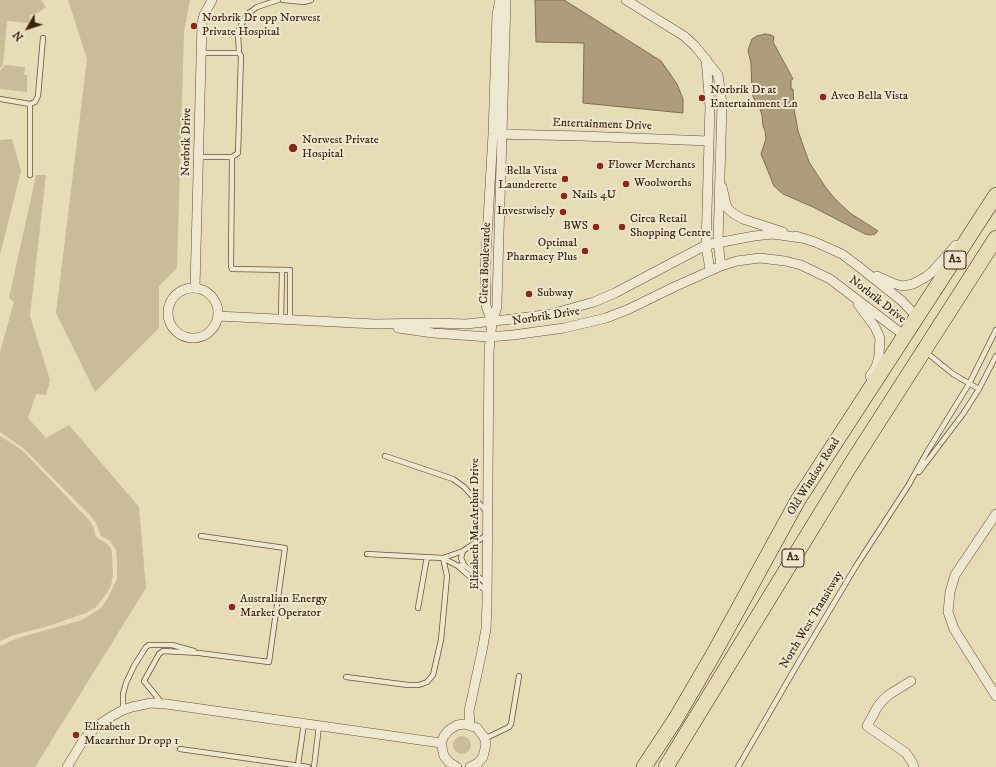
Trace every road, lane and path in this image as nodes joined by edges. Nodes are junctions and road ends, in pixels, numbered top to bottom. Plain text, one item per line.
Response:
1 (212, 0) edge
2 (278, 0) edge
3 (283, 0) edge
4 (311, 0) edge
5 (500, 0) edge
6 (506, 0) edge
7 (626, 0) edge
8 (43, 38) dead end
9 (201, 53) junction
10 (239, 53) junction
11 (706, 59) junction
12 (0, 100) edge
13 (30, 104) junction
14 (497, 134) junction
15 (709, 142) junction
16 (199, 157) junction
17 (232, 157) junction
18 (30, 175) dead end
19 (719, 176) junction
20 (994, 198) edge
21 (801, 238) junction
22 (996, 238) edge
23 (718, 242) junction
24 (706, 246) junction
25 (721, 266) junction
26 (858, 266) junction
27 (282, 270) junction
28 (710, 270) junction
29 (195, 287) junction
30 (842, 288) junction
31 (218, 316) junction
32 (918, 318) junction
33 (285, 320) junction
34 (492, 322) junction
35 (375, 324) junction
36 (996, 330) edge
37 (905, 336) junction
38 (489, 337) junction
39 (924, 351) junction
40 (996, 356) edge
41 (969, 384) junction
42 (979, 389) junction
43 (385, 456) dead end
44 (908, 486) junction
45 (798, 500) junction
46 (488, 513) junction
47 (996, 514) edge
48 (488, 534) junction
49 (201, 536) dead end
50 (463, 551) junction
51 (367, 554) dead end
52 (427, 557) junction
53 (443, 558) junction
54 (464, 565) junction
55 (458, 566) junction
56 (487, 588) junction
57 (418, 608) dead end
58 (199, 653) junction
59 (519, 676) dead end
60 (346, 677) dead end
61 (911, 681) dead end
62 (996, 696) edge
63 (162, 704) junction
64 (123, 710) junction
65 (304, 723) junction
66 (470, 725) junction
67 (319, 726) junction
68 (484, 739) junction
69 (442, 743) junction
70 (180, 749) dead end
71 (298, 765) junction
72 (475, 766) edge
73 (67, 767) edge
74 (308, 767) edge
75 (314, 767) edge
76 (457, 767) edge
77 (644, 767) edge
78 (666, 767) edge
79 (738, 767) edge
80 (914, 767) edge

1 - 9 street, Norbrik Drive
2 - 10 lane
3 - 4 lane
5 - 14 street, Circa Boulevarde
6 - 14 street, Circa Boulevarde
7 - 11 street, Norbrik Drive
8 - 13 lane
9 - 10 lane
9 - 16 street, Norbrik Drive
10 - 17 lane
11 - 15 street
11 - 19 street, Norbrik Drive
12 - 13 lane
13 - 18 lane
14 - 15 street, Entertainment Drive
14 - 34 street, Circa Boulevarde
14 - 34 street, Circa Boulevarde
15 - 24 street
16 - 17 lane
16 - 29 street, Norbrik Drive
17 - 27 lane
19 - 21 street, Norbrik Drive
19 - 23 street, Norbrik Drive
20 - 26 street
20 - 32 highway, Old Windsor Road / A2
21 - 23 street, Norbrik Drive
21 - 26 street, Norbrik Drive
22 - 39 highway, Old Windsor Road / A2
23 - 24 street, Norbrik Drive
23 - 25 street, Norbrik Drive
24 - 28 street
24 - 34 street, Norbrik Drive
25 - 28 street, Norbrik Drive
25 - 30 street, Norbrik Drive
26 - 32 street, Norbrik Drive
27 - 33 lane
27 - 33 lane
28 - 38 street, Norbrik Drive
29 - 31 street
29 - 31 street
30 - 37 street, Norbrik Drive
30 - 45 street
31 - 33 street, Norbrik Drive
32 - 37 highway, Old Windsor Road / A2
32 - 39 highway
33 - 35 street, Norbrik Drive
34 - 35 street, Norbrik Drive
34 - 38 street, Elizabeth MacArthur Drive
35 - 38 street, Norbrik Drive
36 - 41 lane, North West Transitway
37 - 39 highway
37 - 45 highway, Old Windsor Road / A2
38 - 46 street, Elizabeth MacArthur Drive
39 - 41 lane
39 - 78 highway, Old Windsor Road / A2
40 - 42 lane, North West Transitway
41 - 42 lane
41 - 44 lane, North West Transitway
42 - 44 lane, North West Transitway
43 - 46 lane
44 - 79 lane, North West Transitway
45 - 77 highway, Old Windsor Road / A2
46 - 48 street, Elizabeth MacArthur Drive
47 - 62 street
48 - 50 lane
48 - 56 street, Elizabeth MacArthur Drive
49 - 58 lane
50 - 53 lane
50 - 54 lane
51 - 52 lane
52 - 53 lane
52 - 57 lane
53 - 55 lane
53 - 60 lane
54 - 55 lane
54 - 56 lane
55 - 56 lane
56 - 66 street, Elizabeth MacArthur Drive
58 - 63 lane
58 - 64 lane
59 - 68 lane
61 - 80 street
63 - 64 street
63 - 65 street
64 - 73 street
65 - 67 street
65 - 71 lane
66 - 68 street
66 - 69 street
67 - 69 street
67 - 75 lane
68 - 72 street
69 - 76 street
70 - 71 lane
71 - 74 lane

